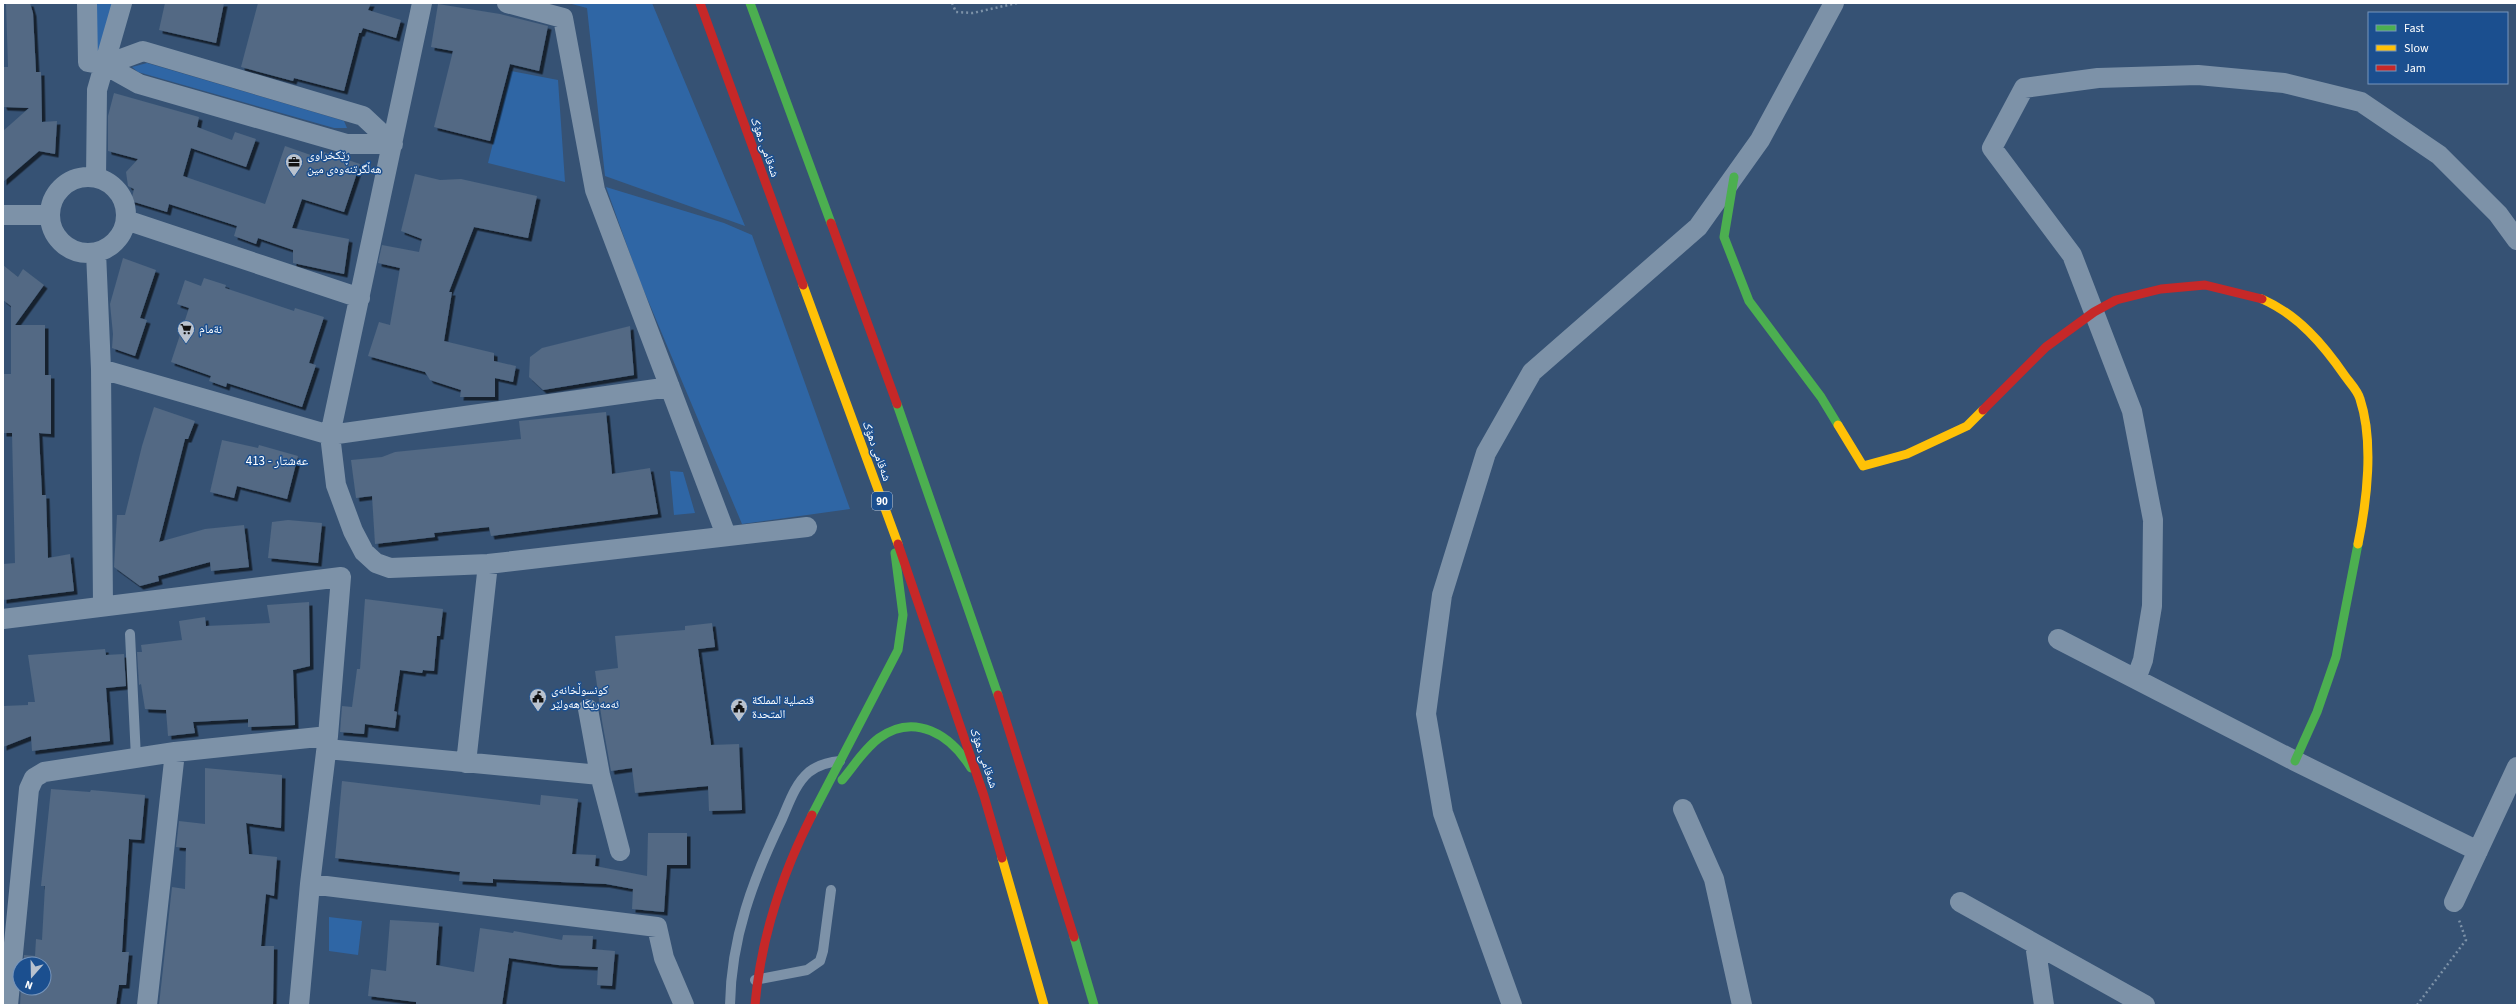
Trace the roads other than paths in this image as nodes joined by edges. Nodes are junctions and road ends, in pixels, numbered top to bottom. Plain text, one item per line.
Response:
1 (87, 3) edge
2 (122, 3) edge
3 (422, 3) edge
4 (507, 3) edge
5 (700, 3) edge
6 (750, 3) edge
7 (1834, 3) edge
8 (105, 65) junction
9 (393, 144) junction
10 (1734, 177) junction
11 (96, 178) junction
12 (3, 215) edge
13 (49, 215) junction
14 (126, 220) junction
15 (2517, 240) edge
16 (96, 252) junction
17 (360, 298) junction
18 (2094, 312) junction
19 (101, 369) junction
20 (670, 387) junction
21 (330, 435) junction
22 (892, 526) junction
23 (807, 527) dead end
24 (726, 535) junction
25 (488, 564) junction
26 (104, 606) junction
27 (3, 619) edge
28 (130, 634) dead end
29 (2058, 639) dead end
30 (2136, 679) junction
31 (588, 709) dead end
32 (327, 743) junction
33 (175, 752) junction
34 (136, 758) junction
35 (842, 761) junction
36 (2295, 761) junction
37 (466, 763) junction
38 (2517, 767) edge
39 (600, 775) junction
40 (984, 796) junction
41 (1684, 809) dead end
42 (813, 816) junction
43 (620, 851) dead end
44 (2478, 851) junction
45 (310, 884) junction
46 (831, 890) dead end
47 (1960, 902) dead end
48 (2454, 902) road end
49 (2035, 944) junction
50 (755, 980) junction
51 (8, 1005) edge
52 (147, 1005) edge
53 (299, 1005) edge
54 (684, 1005) edge
55 (730, 1005) edge
56 (755, 1005) edge
57 (1044, 1005) edge
58 (1094, 1005) edge
59 (1512, 1005) edge
60 (1742, 1005) edge
61 (2044, 1005) edge
62 (2145, 1005) edge

1 - 8 street
2 - 8 street
3 - 9 street
4 - 20 street
5 - 22 main road, شەقامی دهۆک / 90
6 - 58 main road
7 - 10 street
8 - 9 street
8 - 9 street
8 - 11 street
9 - 17 street
10 - 18 main road
10 - 59 street
11 - 13 street
11 - 14 street
12 - 13 street
13 - 16 street
14 - 16 street
14 - 17 street
15 - 18 street
16 - 19 street
17 - 21 street
18 - 30 street
18 - 36 main road
19 - 21 street
19 - 26 street
20 - 21 street
20 - 24 street
21 - 25 street
22 - 35 main road
22 - 40 main road, شەقامی دهۆک / 90
23 - 24 street
24 - 25 street
25 - 37 street
26 - 27 street
26 - 32 street
28 - 34 lane
29 - 30 street
30 - 36 street
31 - 39 street
32 - 33 street
32 - 37 street
32 - 45 street
33 - 34 street
33 - 52 street
34 - 51 street
35 - 42 main road
35 - 55 lane
36 - 44 street
37 - 39 street
38 - 44 street
39 - 43 street
40 - 42 main road
40 - 57 main road, شەقامی دهۆک / 90
41 - 60 street
42 - 50 main road
44 - 48 street
45 - 53 street
45 - 54 street
46 - 50 lane
47 - 49 street
49 - 61 street
49 - 62 street
50 - 56 main road

